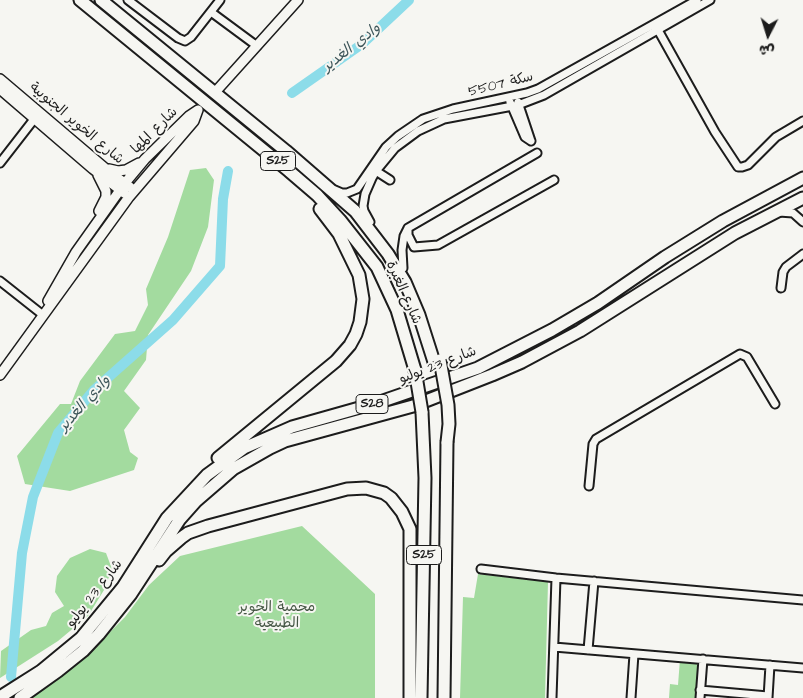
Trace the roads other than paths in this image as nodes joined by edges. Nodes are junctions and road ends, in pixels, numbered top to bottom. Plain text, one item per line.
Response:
1 (80, 0) edge
2 (220, 0) edge
3 (298, 0) edge
4 (697, 0) edge
5 (710, 0) edge
6 (102, 1) edge
7 (130, 1) edge
8 (211, 12) junction
9 (658, 30) junction
10 (257, 46) junction
11 (0, 79) edge
12 (0, 89) edge
13 (218, 89) dead end
14 (512, 96) junction
15 (515, 105) junction
16 (34, 118) junction
17 (803, 122) edge
18 (537, 152) dead end
19 (145, 159) junction
20 (0, 163) edge
21 (93, 169) junction
22 (106, 169) junction
23 (376, 170) junction
24 (289, 171) junction
25 (803, 178) edge
26 (390, 180) dead end
27 (554, 180) dead end
28 (324, 184) junction
29 (123, 186) junction
30 (131, 193) junction
31 (803, 198) edge
32 (764, 216) junction
33 (99, 218) junction
34 (803, 222) edge
35 (408, 228) junction
36 (803, 254) edge
37 (403, 268) junction
38 (0, 280) edge
39 (781, 288) dead end
40 (43, 315) junction
41 (437, 361) junction
42 (0, 375) edge
43 (775, 404) dead end
44 (589, 486) dead end
45 (158, 530) junction
46 (481, 569) dead end
47 (556, 578) junction
48 (594, 582) junction
49 (131, 594) junction
50 (803, 600) edge
51 (554, 647) junction
52 (588, 650) junction
53 (634, 654) junction
54 (703, 660) junction
55 (770, 665) junction
56 (803, 668) edge
57 (41, 670) junction
58 (700, 690) junction
59 (0, 693) edge
60 (0, 697) edge
61 (768, 697) edge
62 (20, 698) edge
63 (410, 698) edge
64 (421, 698) edge
65 (444, 698) edge
66 (552, 698) edge
67 (631, 698) edge
68 (700, 698) edge

1 - 24 main road, شارع الغبرة / S25
2 - 8 street
3 - 10 street
4 - 14 street, سكة 5507
5 - 9 street, سكة 5507
6 - 28 main road, شارع الغبرة / S25
7 - 8 street
8 - 10 street
9 - 15 street, سكة 5507
9 - 17 street
10 - 13 street
11 - 22 street, شارع الخوير الجنوبية
12 - 16 street, شارع الخوير الجنوبية
14 - 15 street
14 - 28 street, سكة 5507
15 - 23 street, سكة 5507
16 - 20 street
16 - 21 street, شارع الخوير الجنوبية
18 - 35 street
19 - 22 street
19 - 29 street, شارع المها
19 - 30 street, شارع المها
21 - 29 street, شارع الخوير الجنوبية
21 - 33 street
22 - 29 street, شارع الخوير الجنوبية
23 - 26 street
23 - 37 street, سكة 5507
24 - 45 main road
24 - 64 main road, شارع الغبرة / S25, bridge
25 - 45 main road, شارع 23 يوليو / S28
27 - 35 street
28 - 41 main road, شارع الغبرة / S25
29 - 30 street, شارع الخوير الجنوبية
29 - 33 street, شارع المها
30 - 40 street, شارع المها
31 - 32 main road, شارع 23 يوليو / S28
32 - 34 street
32 - 49 main road, شارع 23 يوليو / S28
33 - 40 street, شارع المها
35 - 37 street
36 - 39 street
37 - 41 main road
38 - 40 street
40 - 42 street, شارع المها
41 - 65 main road, شارع الغبرة / S25, bridge
43 - 44 street
45 - 57 main road, شارع 23 يوليو / S28
46 - 47 street
47 - 48 street
47 - 51 street
48 - 50 street
48 - 52 street
49 - 62 main road, شارع 23 يوليو / S28
49 - 63 main road
51 - 52 street
51 - 66 street
52 - 53 street
53 - 54 street
53 - 67 street
54 - 55 street
54 - 58 street
55 - 56 street
55 - 61 street
57 - 59 street
57 - 60 main road, شارع 23 يوليو / S28
58 - 61 street
58 - 68 street

